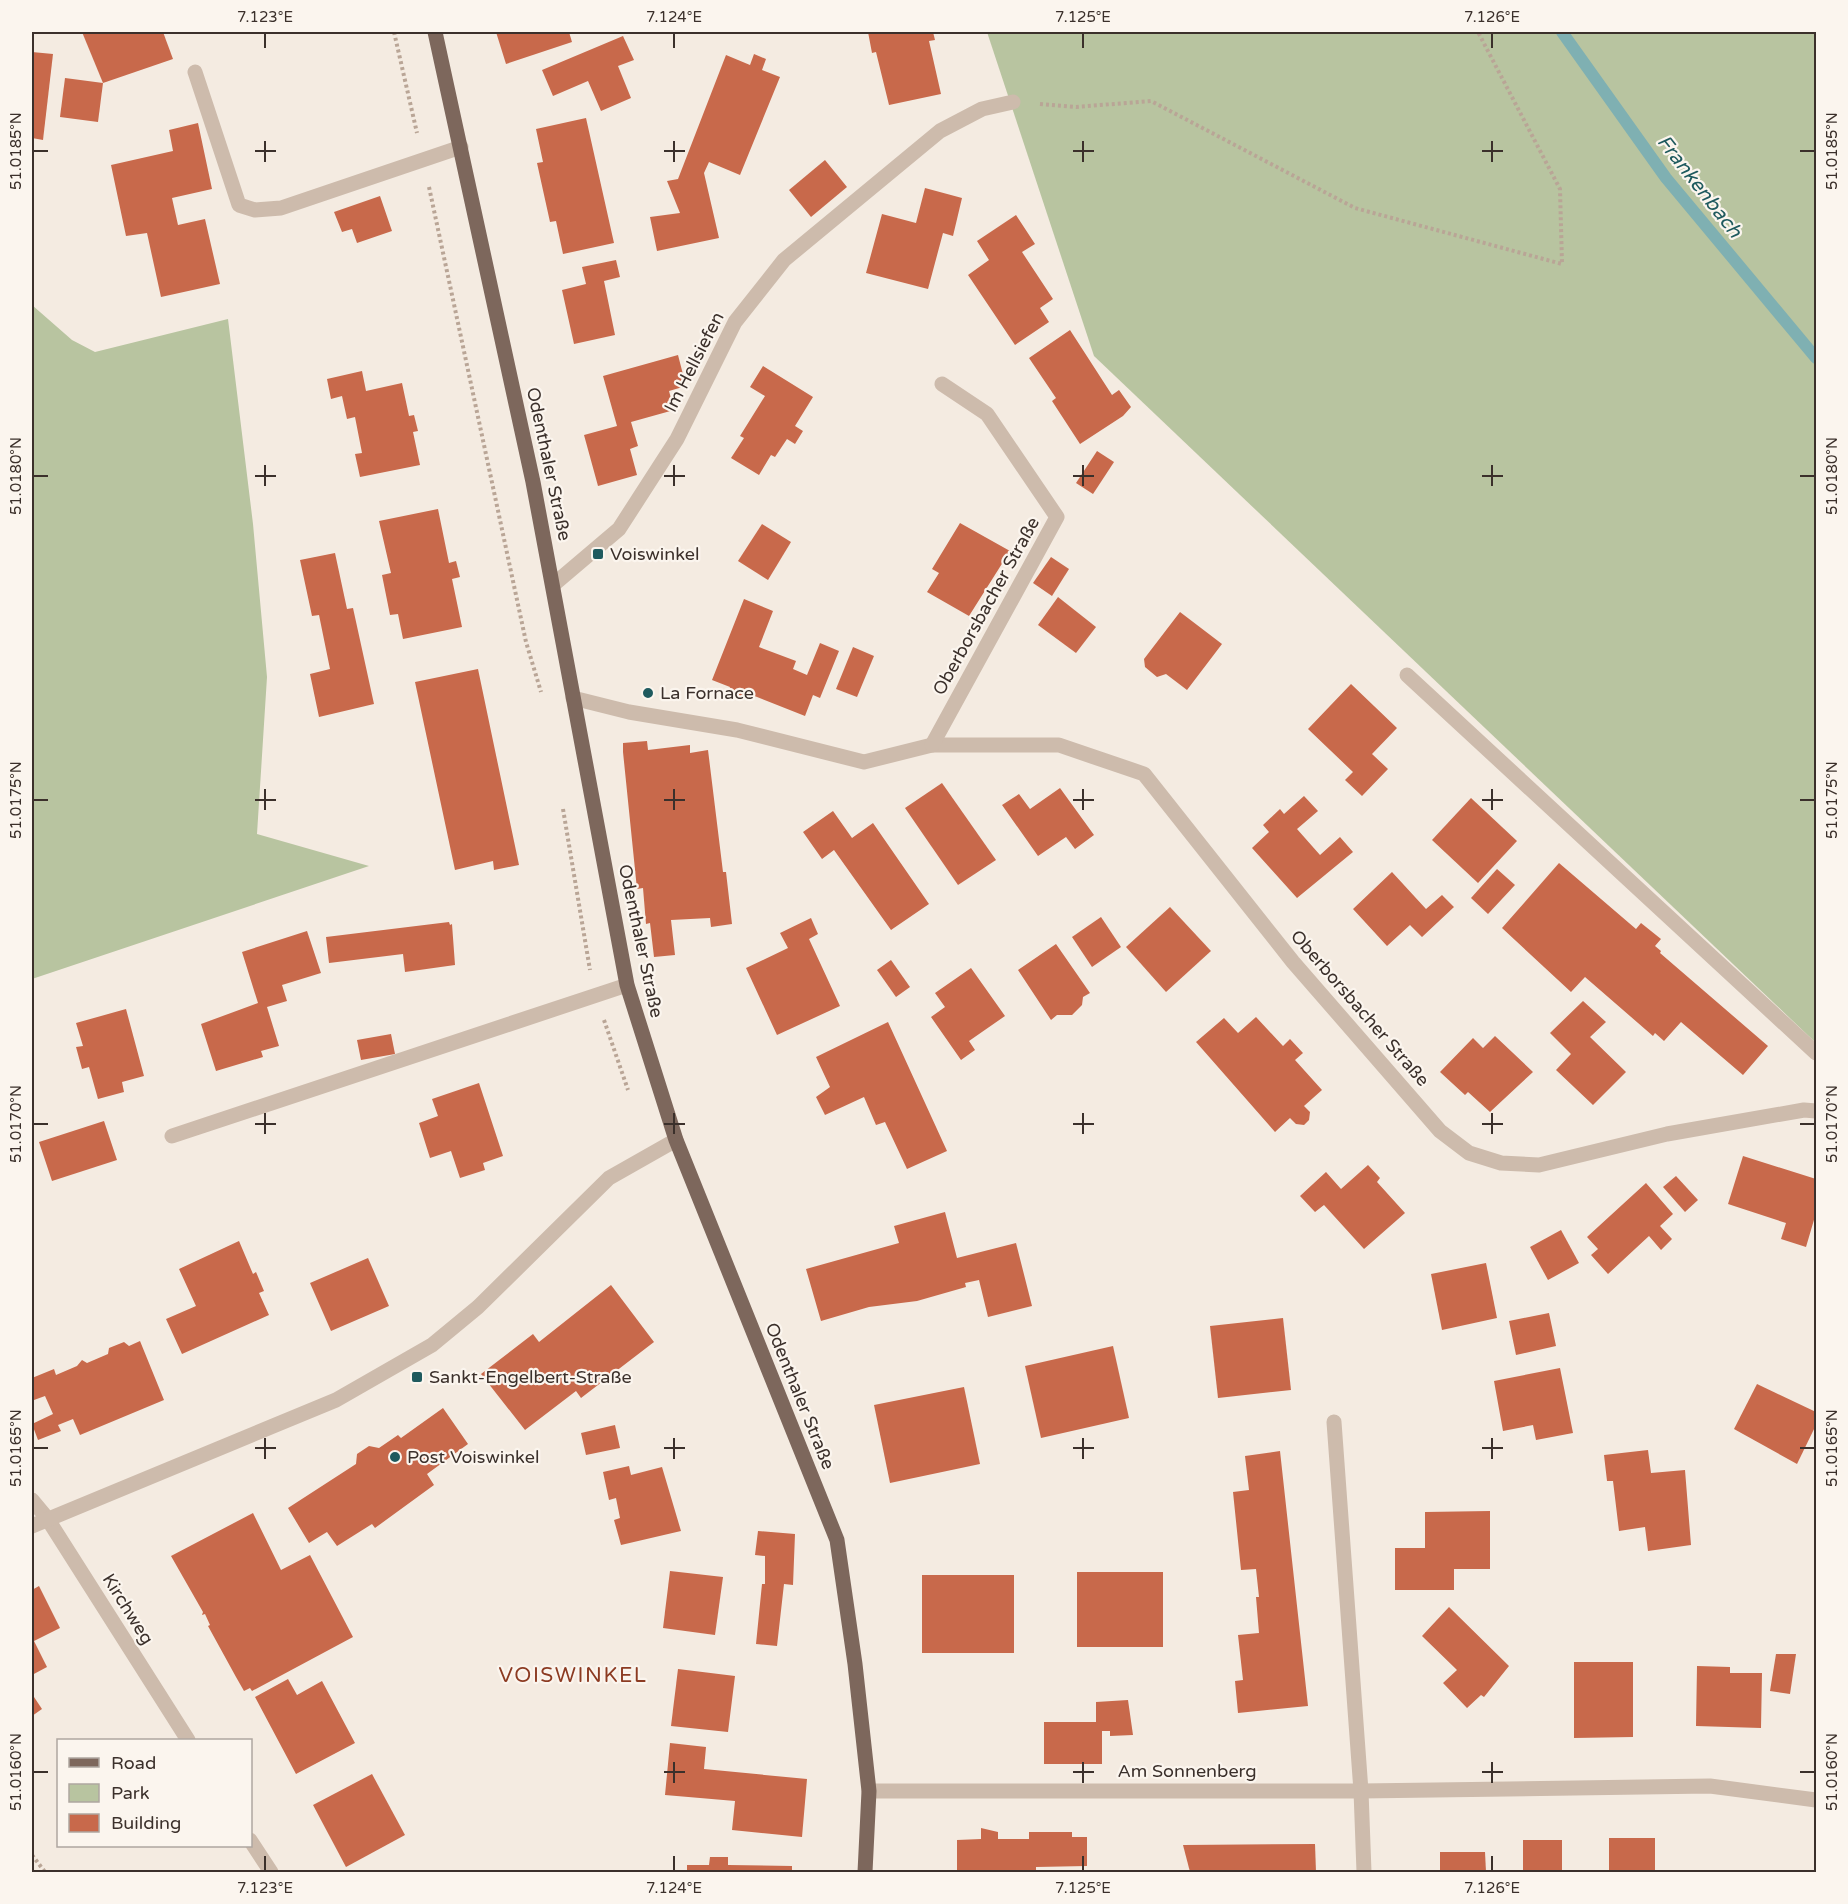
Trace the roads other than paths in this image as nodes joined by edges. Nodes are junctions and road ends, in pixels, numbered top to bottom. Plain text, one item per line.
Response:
1 (435, 32) edge
2 (195, 72) dead end
3 (1013, 102) road end
4 (460, 147) junction
5 (942, 384) dead end
6 (553, 585) junction
7 (1407, 675) dead end
8 (573, 698) junction
9 (932, 745) junction
10 (627, 985) junction
11 (1816, 1053) edge
12 (1816, 1111) edge
13 (172, 1136) dead end
14 (676, 1140) junction
15 (1334, 1422) dead end
16 (32, 1500) edge
17 (47, 1518) junction
18 (32, 1526) edge
19 (187, 1739) edge
20 (869, 1791) junction
21 (1361, 1791) junction
22 (1816, 1800) edge
23 (252, 1843) edge
24 (271, 1872) edge
25 (865, 1872) edge
26 (1364, 1872) edge

1 - 4 main road, Odenthaler Straße
2 - 4 street
3 - 6 street, Im Hellsiefen
4 - 6 main road, Odenthaler Straße
5 - 9 street, Oberborsbacher Straße
6 - 8 main road, Odenthaler Straße
7 - 11 street
8 - 9 street, Oberborsbacher Straße
8 - 10 main road, Odenthaler Straße
9 - 12 street, Oberborsbacher Straße
10 - 13 street
10 - 14 main road, Odenthaler Straße
14 - 17 street
14 - 20 main road, Odenthaler Straße
15 - 21 street
16 - 17 street, Kirchweg
17 - 18 street
17 - 19 street, Kirchweg
20 - 21 street, Am Sonnenberg
20 - 25 main road, Odenthaler Straße
21 - 22 street, Am Sonnenberg
21 - 26 street
23 - 24 street

